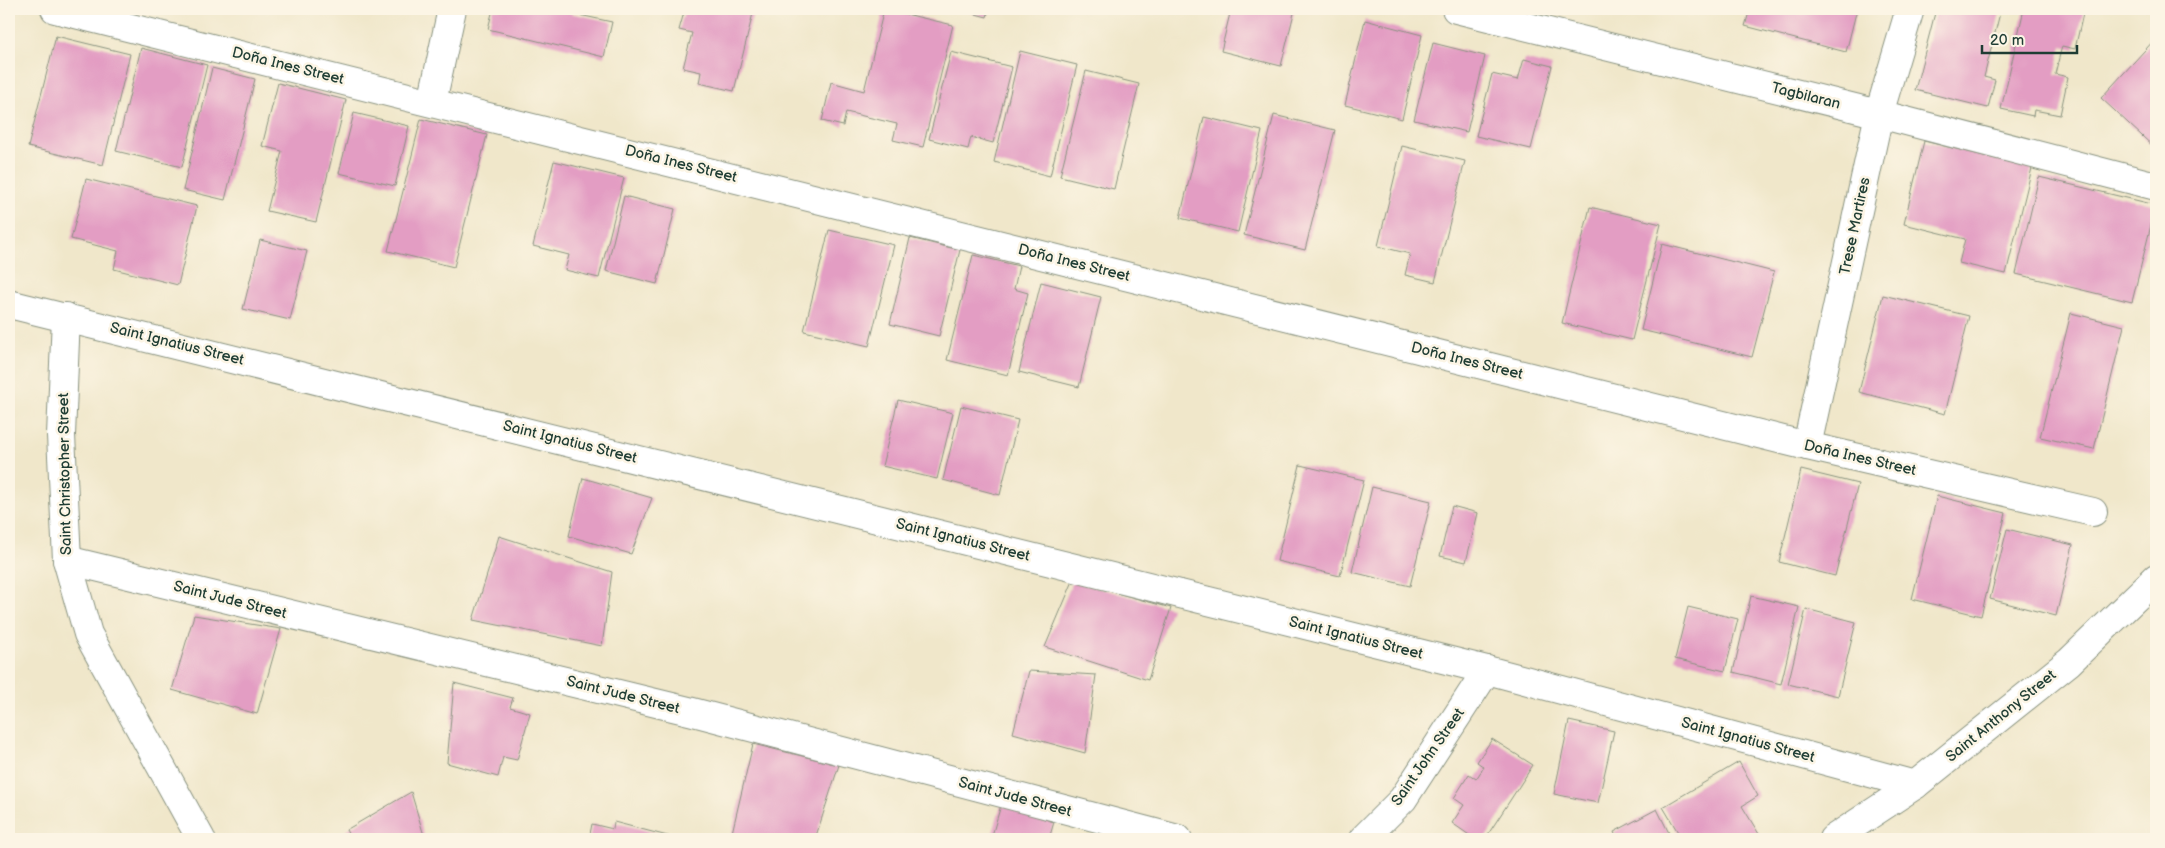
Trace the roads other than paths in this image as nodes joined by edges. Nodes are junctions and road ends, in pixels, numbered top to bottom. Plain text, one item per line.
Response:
1 (55, 9) edge
2 (452, 9) edge
3 (1456, 9) edge
4 (1910, 9) edge
5 (432, 102) junction
6 (1880, 114) junction
7 (2156, 186) edge
8 (9, 304) edge
9 (66, 316) junction
10 (1807, 446) junction
11 (2093, 512) dead end
12 (67, 560) junction
13 (2156, 578) edge
14 (1487, 670) junction
15 (1915, 785) junction
16 (201, 839) edge
17 (1178, 839) edge
18 (1363, 839) edge
19 (1833, 839) edge

1 - 5 street, Doña Ines Street
2 - 5 street
3 - 6 street, Tagbilaran
4 - 6 street, Trese Martires
5 - 10 street, Doña Ines Street
6 - 7 street, Tagbilaran
6 - 10 street, Trese Martires
8 - 9 street, Saint Ignatius Street
9 - 12 street, Saint Christopher Street
9 - 14 street, Saint Ignatius Street
10 - 11 street, Doña Ines Street
12 - 16 street, Saint Christopher Street
12 - 17 street, Saint Jude Street
13 - 15 street, Saint Anthony Street
14 - 15 street, Saint Ignatius Street
14 - 18 street, Saint John Street
15 - 19 street, Saint Anthony Street

